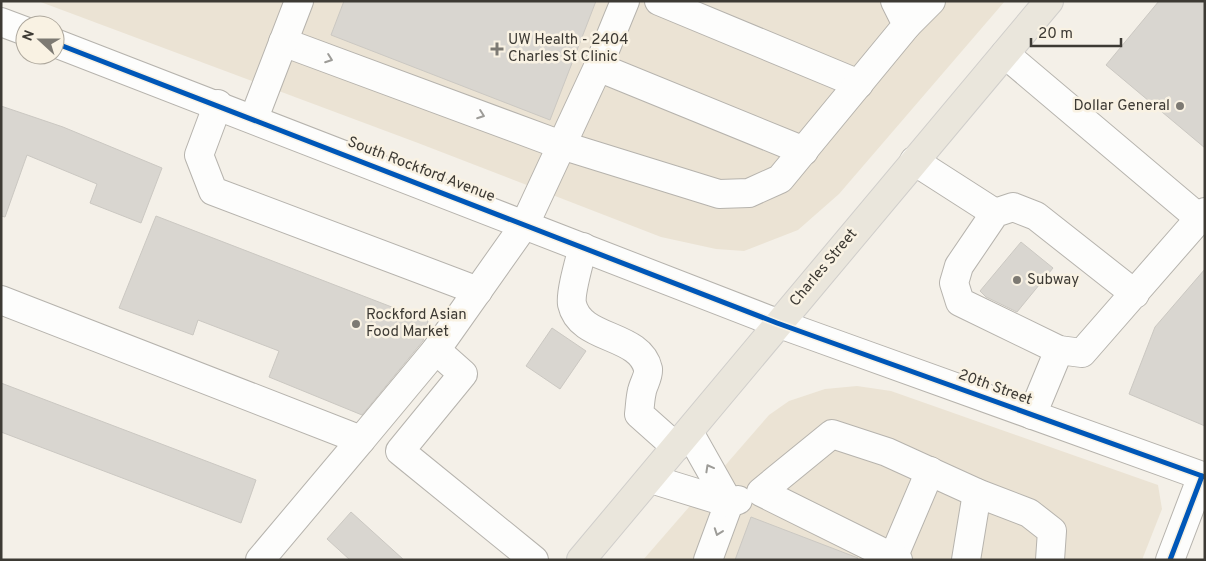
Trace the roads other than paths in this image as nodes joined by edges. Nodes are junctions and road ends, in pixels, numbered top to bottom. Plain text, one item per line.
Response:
1 (299, 1) edge
2 (625, 1) edge
3 (660, 1) edge
4 (931, 1) edge
5 (1049, 1) edge
6 (896, 8) edge
7 (1, 22) edge
8 (15, 27) edge
9 (283, 42) junction
10 (65, 47) edge
11 (1005, 54) junction
12 (598, 67) junction
13 (859, 84) junction
14 (218, 104) junction
15 (254, 118) junction
16 (561, 145) junction
17 (804, 151) junction
18 (914, 161) junction
19 (995, 213) junction
20 (1202, 215) edge
21 (524, 224) junction
22 (582, 247) junction
23 (478, 291) junction
24 (1135, 294) junction
25 (1, 300) edge
26 (778, 323) junction
27 (436, 350) junction
28 (1059, 350) junction
29 (1032, 415) junction
30 (361, 440) junction
31 (683, 440) junction
32 (930, 472) junction
33 (1203, 477) edge
34 (651, 478) junction
35 (761, 492) junction
36 (977, 493) junction
37 (728, 504) junction
38 (896, 559) edge
39 (260, 560) edge
40 (534, 560) edge
41 (582, 560) edge
42 (708, 560) edge
43 (966, 560) edge
44 (1050, 560) edge
45 (1170, 560) edge

1 - 9 street
2 - 12 street
3 - 13 street
4 - 6 street
5 - 11 main road, Charles Street
6 - 13 street
7 - 8 street
9 - 15 street
9 -> 16 street
10 - 14 street, South Rockford Avenue
11 - 18 main road, Charles Street
11 - 20 street
12 - 16 street
12 - 17 street
13 - 17 street
14 - 15 street, South Rockford Avenue
14 - 23 street
15 - 21 street, South Rockford Avenue
16 - 17 street
16 - 21 street
18 - 19 street
18 - 26 main road, Charles Street
19 - 24 street
19 - 28 street
20 - 24 street
21 - 22 street, South Rockford Avenue
21 - 23 street
22 - 26 street, South Rockford Avenue
22 - 31 street
23 - 27 street
24 - 28 street
25 - 30 street
26 - 29 street, 20th Street
26 - 31 main road, Charles Street
27 - 30 street
27 - 40 street
28 - 29 street
29 - 33 street, 20th Street
30 - 39 street
31 - 34 main road, Charles Street
37 -> 31 street
32 - 35 street
32 - 36 street
32 - 38 street
33 - 45 street
34 - 37 street
34 - 41 main road, Charles Street
35 - 37 street
35 - 38 street
36 - 43 street
36 - 44 street
37 -> 42 street

